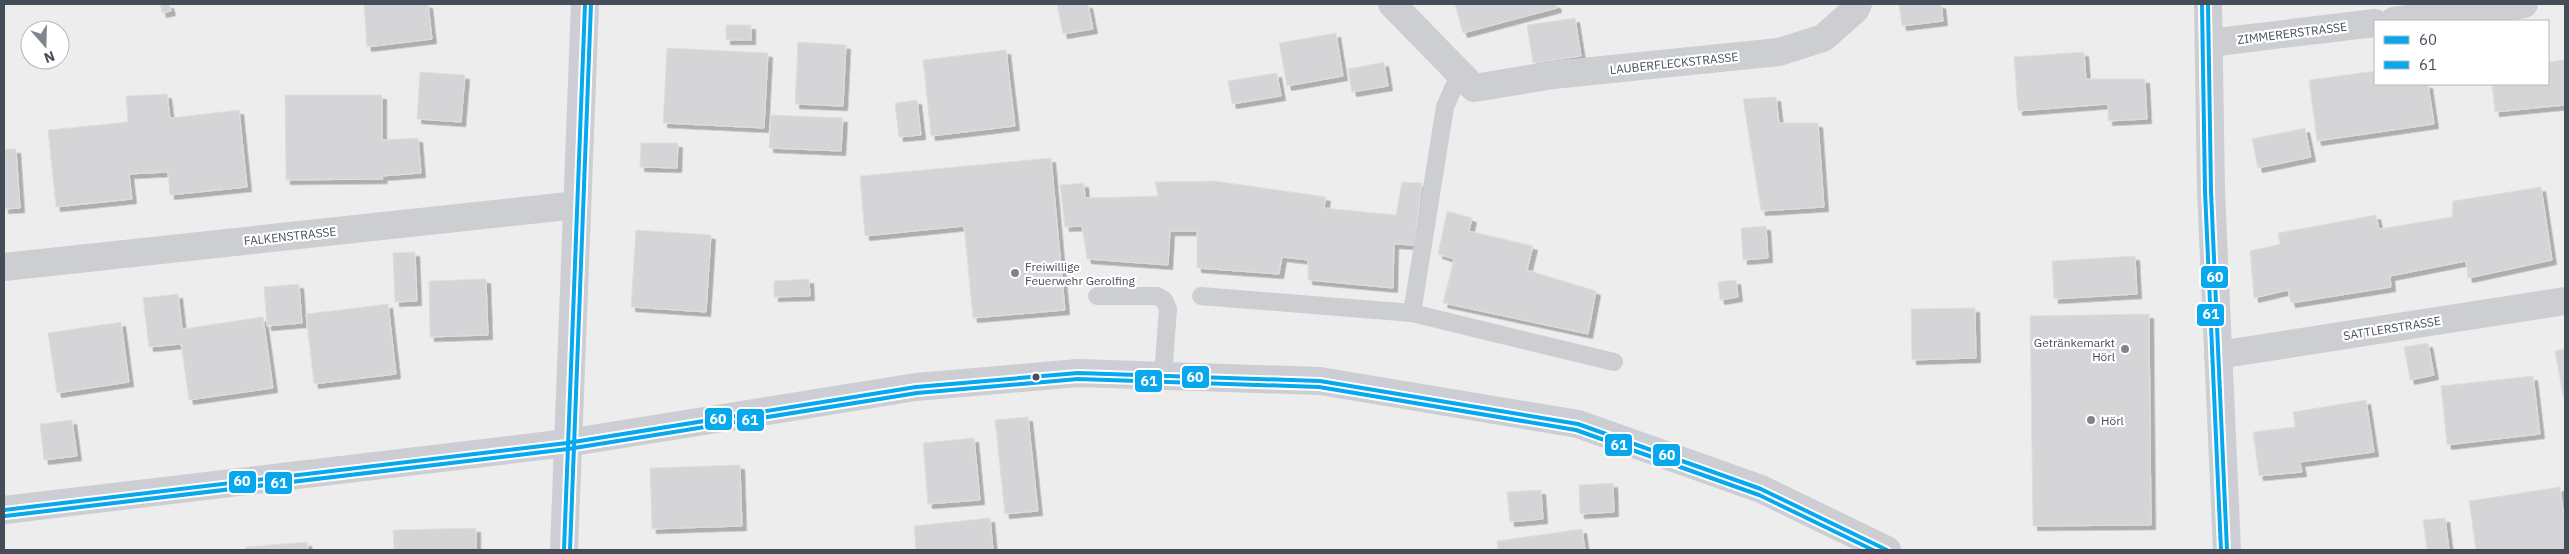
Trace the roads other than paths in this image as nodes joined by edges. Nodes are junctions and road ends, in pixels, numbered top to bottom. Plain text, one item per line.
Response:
1 (585, 4) edge
2 (1392, 4) edge
3 (1858, 4) edge
4 (2208, 4) edge
5 (2524, 4) edge
6 (2402, 20) edge
7 (2374, 23) edge
8 (2209, 43) junction
9 (1467, 81) junction
10 (577, 205) junction
11 (4, 267) edge
12 (1097, 296) dead end
13 (1201, 296) dead end
14 (2565, 301) edge
15 (1412, 313) junction
16 (2218, 355) junction
17 (1614, 362) dead end
18 (1163, 376) junction
19 (567, 443) junction
20 (4, 510) edge
21 (564, 550) edge
22 (1887, 550) edge
23 (2227, 550) edge

1 - 10 street
2 - 9 street
3 - 9 street, LAUBERFLECKSTRASSE
4 - 8 street
5 - 6 street
7 - 8 street, ZIMMERERSTRASSE
8 - 16 street
9 - 15 lane
10 - 11 street, FALKENSTRASSE
10 - 19 street
12 - 18 lane
13 - 15 lane
14 - 16 street, SATTLERSTRASSE
15 - 17 lane
16 - 23 street
18 - 19 street
18 - 22 street
19 - 20 street
19 - 21 street

